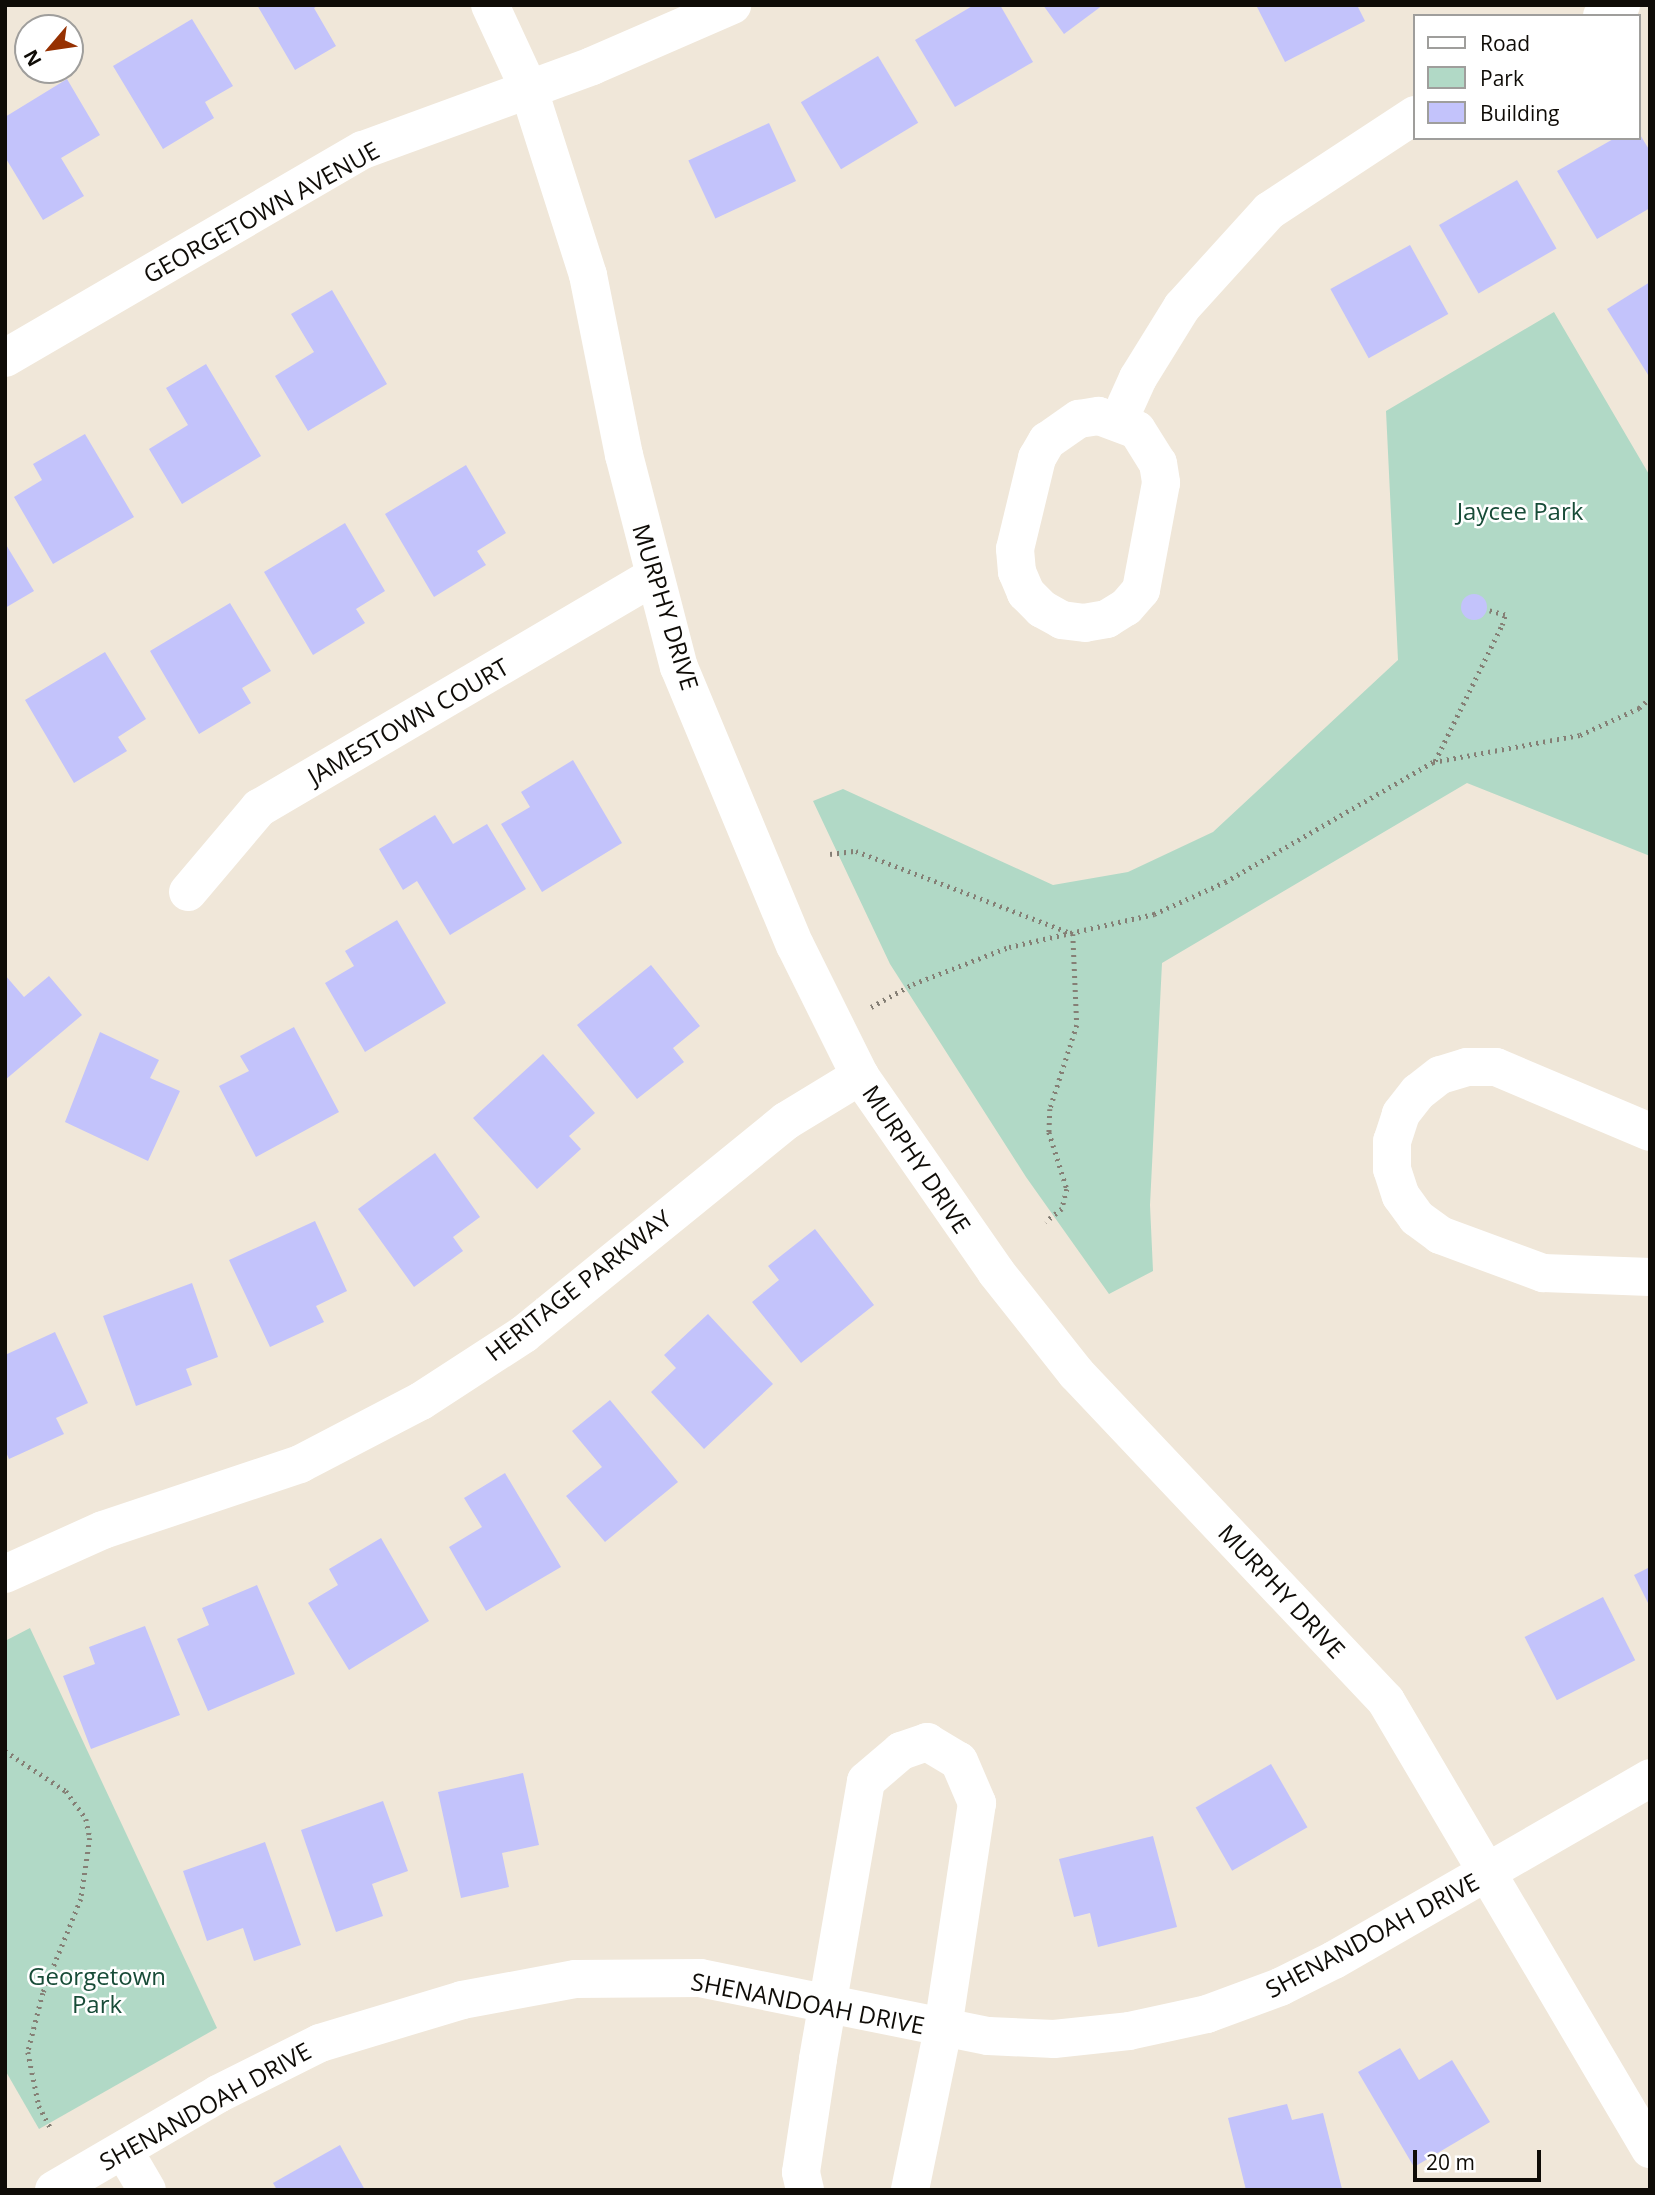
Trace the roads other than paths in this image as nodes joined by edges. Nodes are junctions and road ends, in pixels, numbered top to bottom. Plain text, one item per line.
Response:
1 (490, 5) edge
2 (732, 5) edge
3 (1621, 5) edge
4 (1605, 14) edge
5 (528, 87) junction
6 (1414, 116) edge
7 (5, 358) edge
8 (1119, 420) junction
9 (653, 577) junction
10 (188, 892) dead end
11 (860, 1076) junction
12 (1650, 1132) edge
13 (1650, 1277) edge
14 (5, 1574) edge
15 (1650, 1778) edge
16 (1487, 1874) junction
17 (827, 2001) junction
18 (943, 2029) junction
19 (1650, 2149) edge
20 (124, 2151) junction
21 (54, 2190) edge
22 (147, 2190) edge
23 (805, 2190) edge
24 (910, 2190) edge

1 - 5 street, MURPHY DRIVE
2 - 5 street, GEORGETOWN AVENUE
3 - 4 street
5 - 7 street, GEORGETOWN AVENUE
5 - 9 street, MURPHY DRIVE
6 - 8 street
8 - 8 street
9 - 10 street, JAMESTOWN COURT
9 - 11 street, MURPHY DRIVE
11 - 14 street, HERITAGE PARKWAY
11 - 16 street, MURPHY DRIVE
12 - 13 street
15 - 16 street, SHENANDOAH DRIVE
16 - 18 street, SHENANDOAH DRIVE
16 - 19 street, MURPHY DRIVE
17 - 18 street, SHENANDOAH DRIVE
17 - 18 street
17 - 20 street, SHENANDOAH DRIVE
17 - 23 street
18 - 24 street
20 - 21 street, SHENANDOAH DRIVE
20 - 22 street

